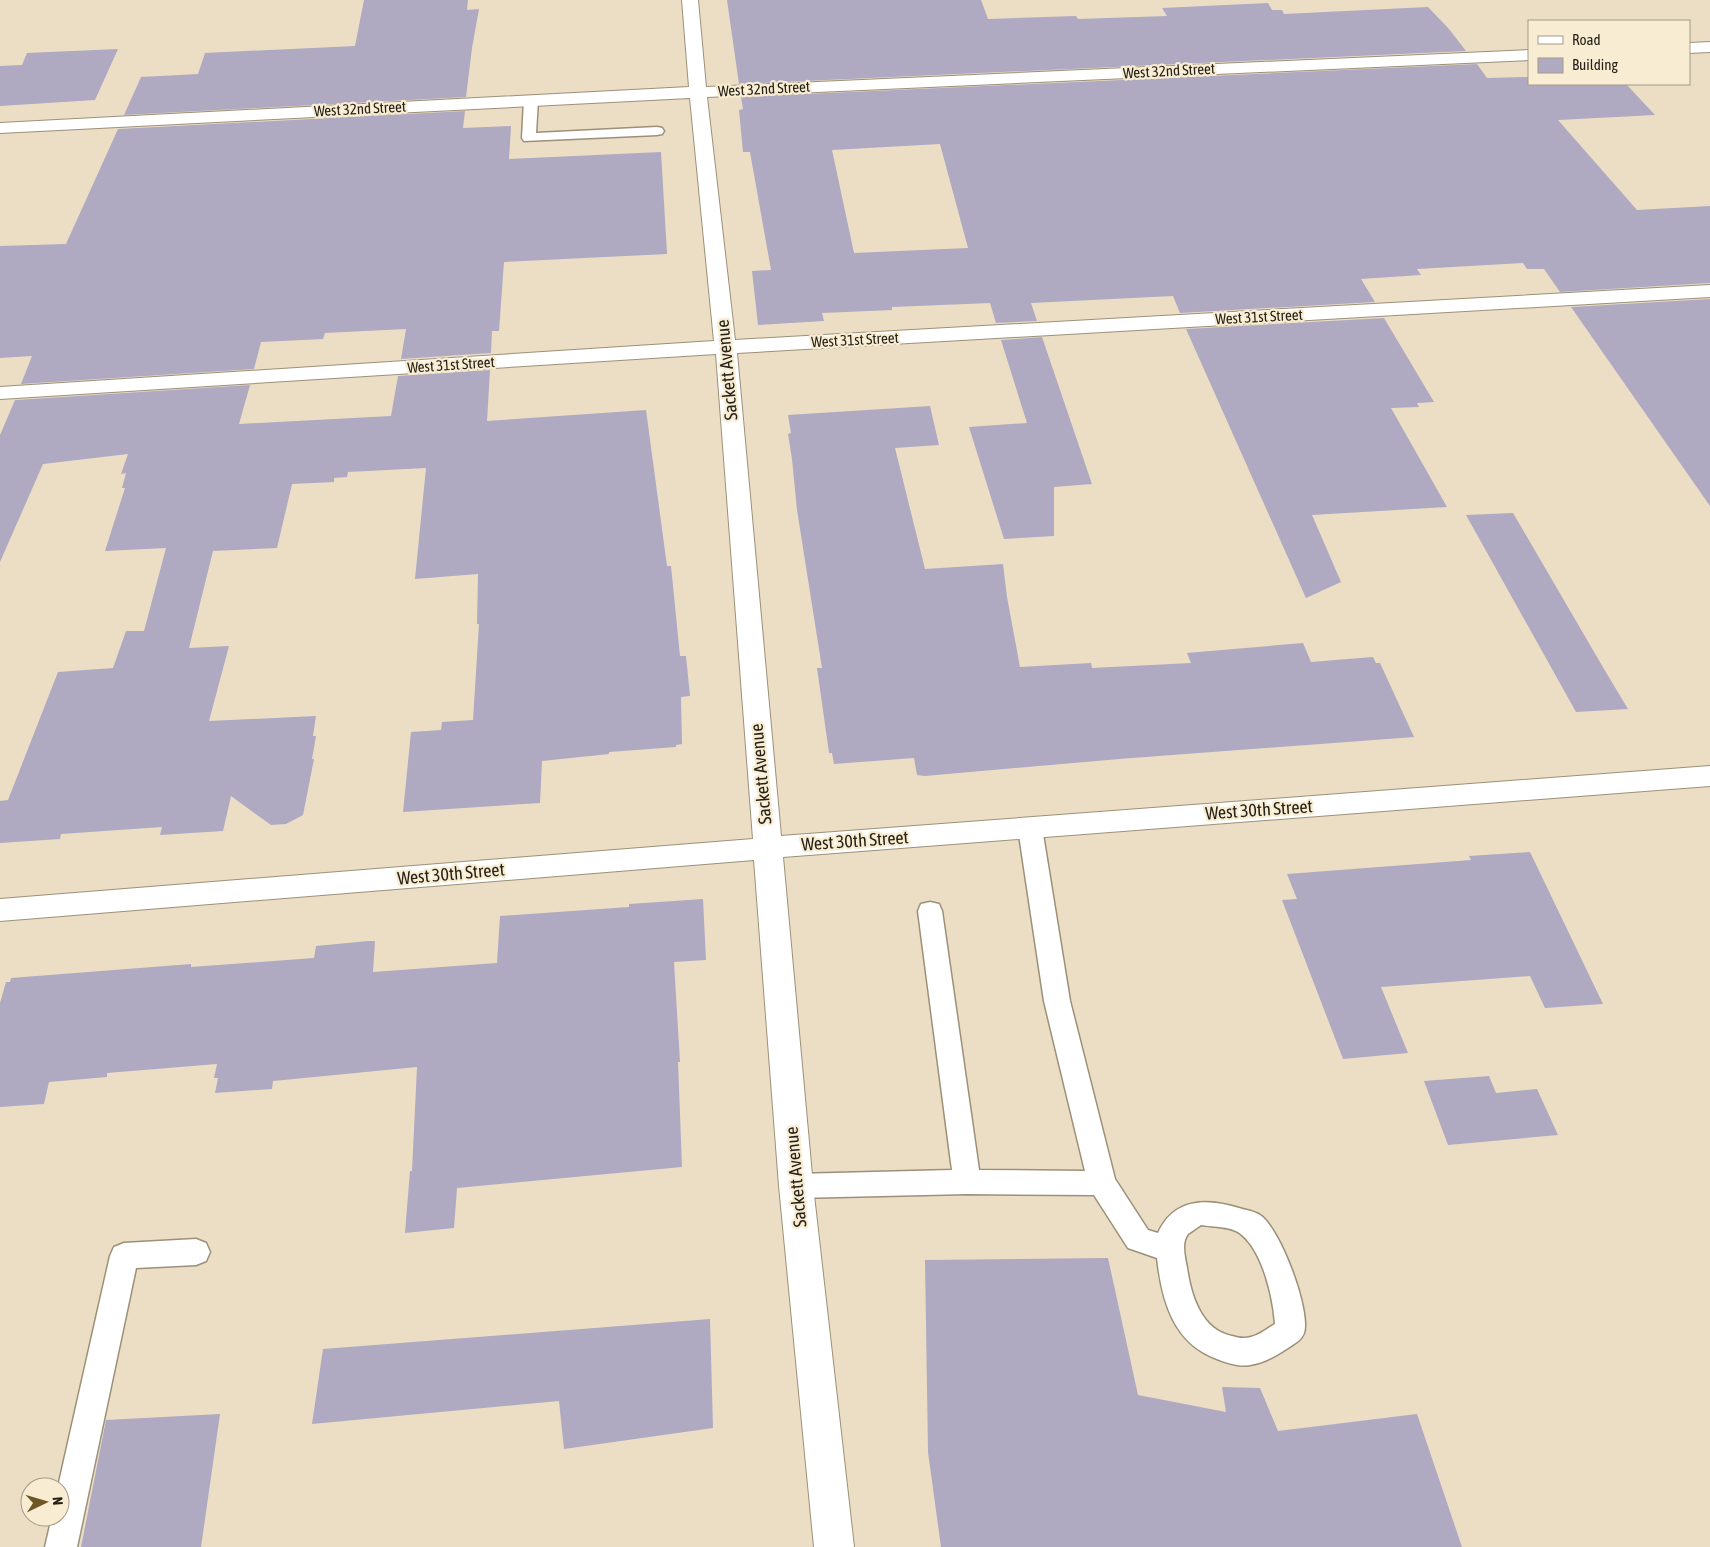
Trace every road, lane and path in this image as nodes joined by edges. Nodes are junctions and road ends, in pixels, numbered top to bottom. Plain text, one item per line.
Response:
1 (690, 0) edge
2 (1710, 47) edge
3 (1690, 48) edge
4 (1528, 55) edge
5 (698, 92) junction
6 (531, 100) junction
7 (0, 128) edge
8 (657, 131) dead end
9 (1710, 291) edge
10 (726, 347) junction
11 (0, 393) edge
12 (1710, 776) edge
13 (1030, 828) junction
14 (768, 848) junction
15 (0, 910) edge
16 (930, 911) dead end
17 (968, 1182) junction
18 (1102, 1183) junction
19 (796, 1186) junction
20 (1170, 1250) junction
21 (196, 1252) dead end
22 (61, 1547) edge
23 (834, 1547) edge

1 - 5 street, Sackett Avenue
2 - 3 street
4 - 5 street, West 32nd Street
5 - 6 street, West 32nd Street
5 - 10 street, Sackett Avenue
6 - 7 street, West 32nd Street
6 - 8 lane
9 - 10 street, West 31st Street
10 - 11 street, West 31st Street
10 - 14 street, Sackett Avenue
12 - 13 street, West 30th Street
13 - 14 street, West 30th Street
13 - 18 lane
14 - 15 street, West 30th Street
14 - 19 street, Sackett Avenue
16 - 17 lane
17 - 18 lane
17 - 19 lane
18 - 20 lane
19 - 23 street, Sackett Avenue
20 - 20 lane
21 - 22 lane

